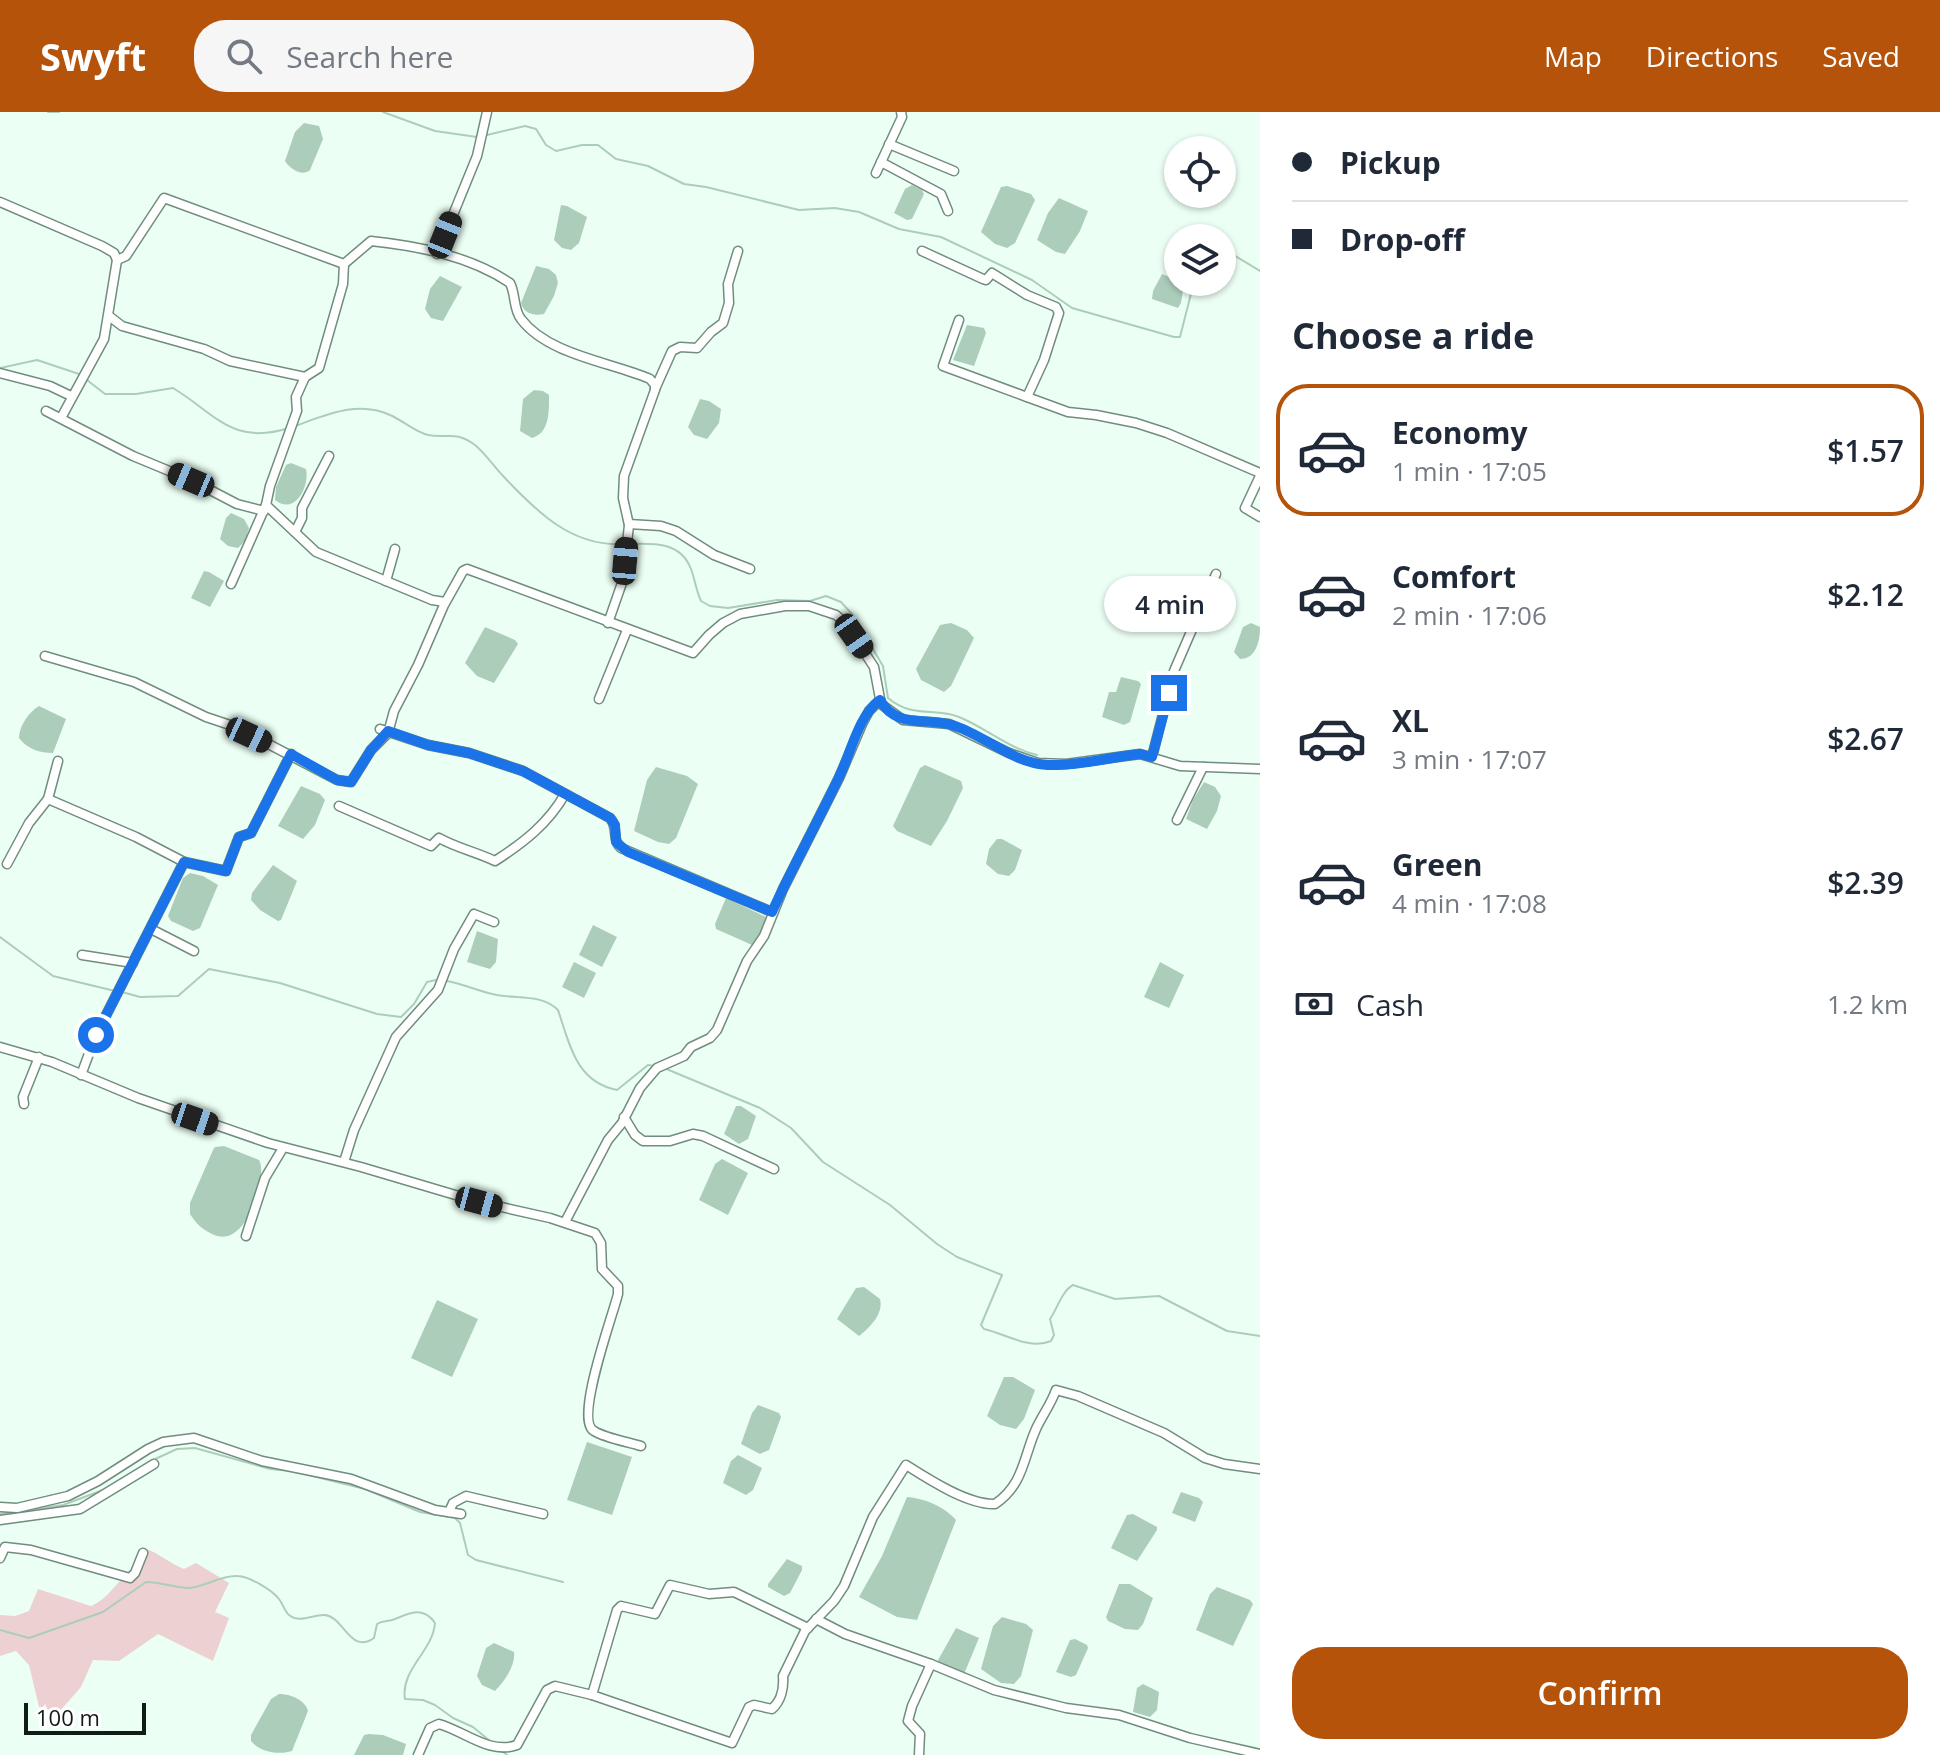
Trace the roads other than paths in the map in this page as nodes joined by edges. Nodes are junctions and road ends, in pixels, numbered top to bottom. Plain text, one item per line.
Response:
1 (487, 112) edge
2 (901, 112) edge
3 (889, 144) junction
4 (881, 162) junction
5 (954, 171) dead end
6 (876, 173) dead end
7 (0, 202) edge
8 (948, 211) dead end
9 (738, 251) dead end
10 (922, 251) dead end
11 (437, 254) junction
12 (117, 260) junction
13 (344, 264) junction
14 (109, 316) junction
15 (959, 320) dead end
16 (0, 373) edge
17 (305, 377) junction
18 (655, 390) junction
19 (71, 396) junction
20 (1027, 397) junction
21 (46, 411) dead end
22 (61, 418) junction
23 (329, 456) dead end
24 (1260, 474) edge
25 (265, 508) junction
26 (1260, 517) edge
27 (629, 524) junction
28 (295, 532) junction
29 (395, 549) dead end
30 (750, 569) dead end
31 (1216, 574) dead end
32 (386, 581) junction
33 (231, 584) dead end
34 (445, 602) junction
35 (608, 623) junction
36 (627, 630) junction
37 (45, 656) dead end
38 (599, 699) dead end
39 (880, 700) junction
40 (384, 730) junction
41 (291, 754) junction
42 (1152, 757) junction
43 (58, 761) dead end
44 (1203, 767) junction
45 (1260, 769) edge
46 (565, 794) junction
47 (48, 799) junction
48 (339, 806) dead end
49 (1177, 820) dead end
50 (184, 862) junction
51 (7, 864) dead end
52 (772, 912) junction
53 (494, 922) dead end
54 (151, 929) junction
55 (194, 951) dead end
56 (82, 955) dead end
57 (133, 963) junction
58 (0, 1047) edge
59 (39, 1057) junction
60 (81, 1075) junction
61 (24, 1104) dead end
62 (624, 1117) junction
63 (283, 1148) junction
64 (344, 1162) junction
65 (774, 1169) dead end
66 (565, 1222) junction
67 (246, 1236) dead end
68 (641, 1446) dead end
69 (154, 1464) dead end
70 (1260, 1469) edge
71 (0, 1507) edge
72 (449, 1512) junction
73 (461, 1514) dead end
74 (543, 1514) dead end
75 (0, 1520) edge
76 (143, 1553) dead end
77 (0, 1558) edge
78 (816, 1619) junction
79 (808, 1628) junction
80 (931, 1664) junction
81 (592, 1695) junction
82 (1260, 1754) edge
83 (418, 1755) edge
84 (919, 1755) edge

1 - 11 street
2 - 3 street
3 - 4 street
3 - 5 street
4 - 6 street
4 - 8 street
7 - 12 street
9 - 18 street
10 - 20 street
11 - 13 street
11 - 18 street
12 - 13 street
12 - 14 street
13 - 17 street
14 - 17 street
14 - 19 street
15 - 20 street
16 - 19 street
17 - 25 street
18 - 27 street
19 - 22 street
20 - 24 street
21 - 22 street
22 - 25 street
23 - 28 street
24 - 26 street
25 - 28 street
25 - 33 street
27 - 30 street
27 - 35 street
28 - 32 street
29 - 32 street
31 - 42 street
32 - 34 street
34 - 35 street
34 - 40 street
35 - 36 street
36 - 38 street
36 - 39 street
37 - 41 street
39 - 42 street
39 - 52 street
40 - 41 street
40 - 46 street
41 - 50 street
42 - 44 street
43 - 47 street
44 - 45 street
44 - 49 street
46 - 48 street
46 - 52 street
47 - 50 street
47 - 51 street
50 - 54 street
52 - 62 street
53 - 64 street
54 - 55 street
54 - 57 street
56 - 57 street
57 - 60 street
58 - 59 street
59 - 60 street
59 - 61 street
60 - 63 street
62 - 65 street
62 - 66 street
63 - 64 street
63 - 67 street
64 - 66 street
66 - 68 street
69 - 75 street
70 - 78 street
71 - 72 street
72 - 73 street
72 - 74 street
76 - 77 street
78 - 79 street
78 - 80 street
79 - 81 street
79 - 81 street
80 - 82 street
80 - 84 street
81 - 83 street

